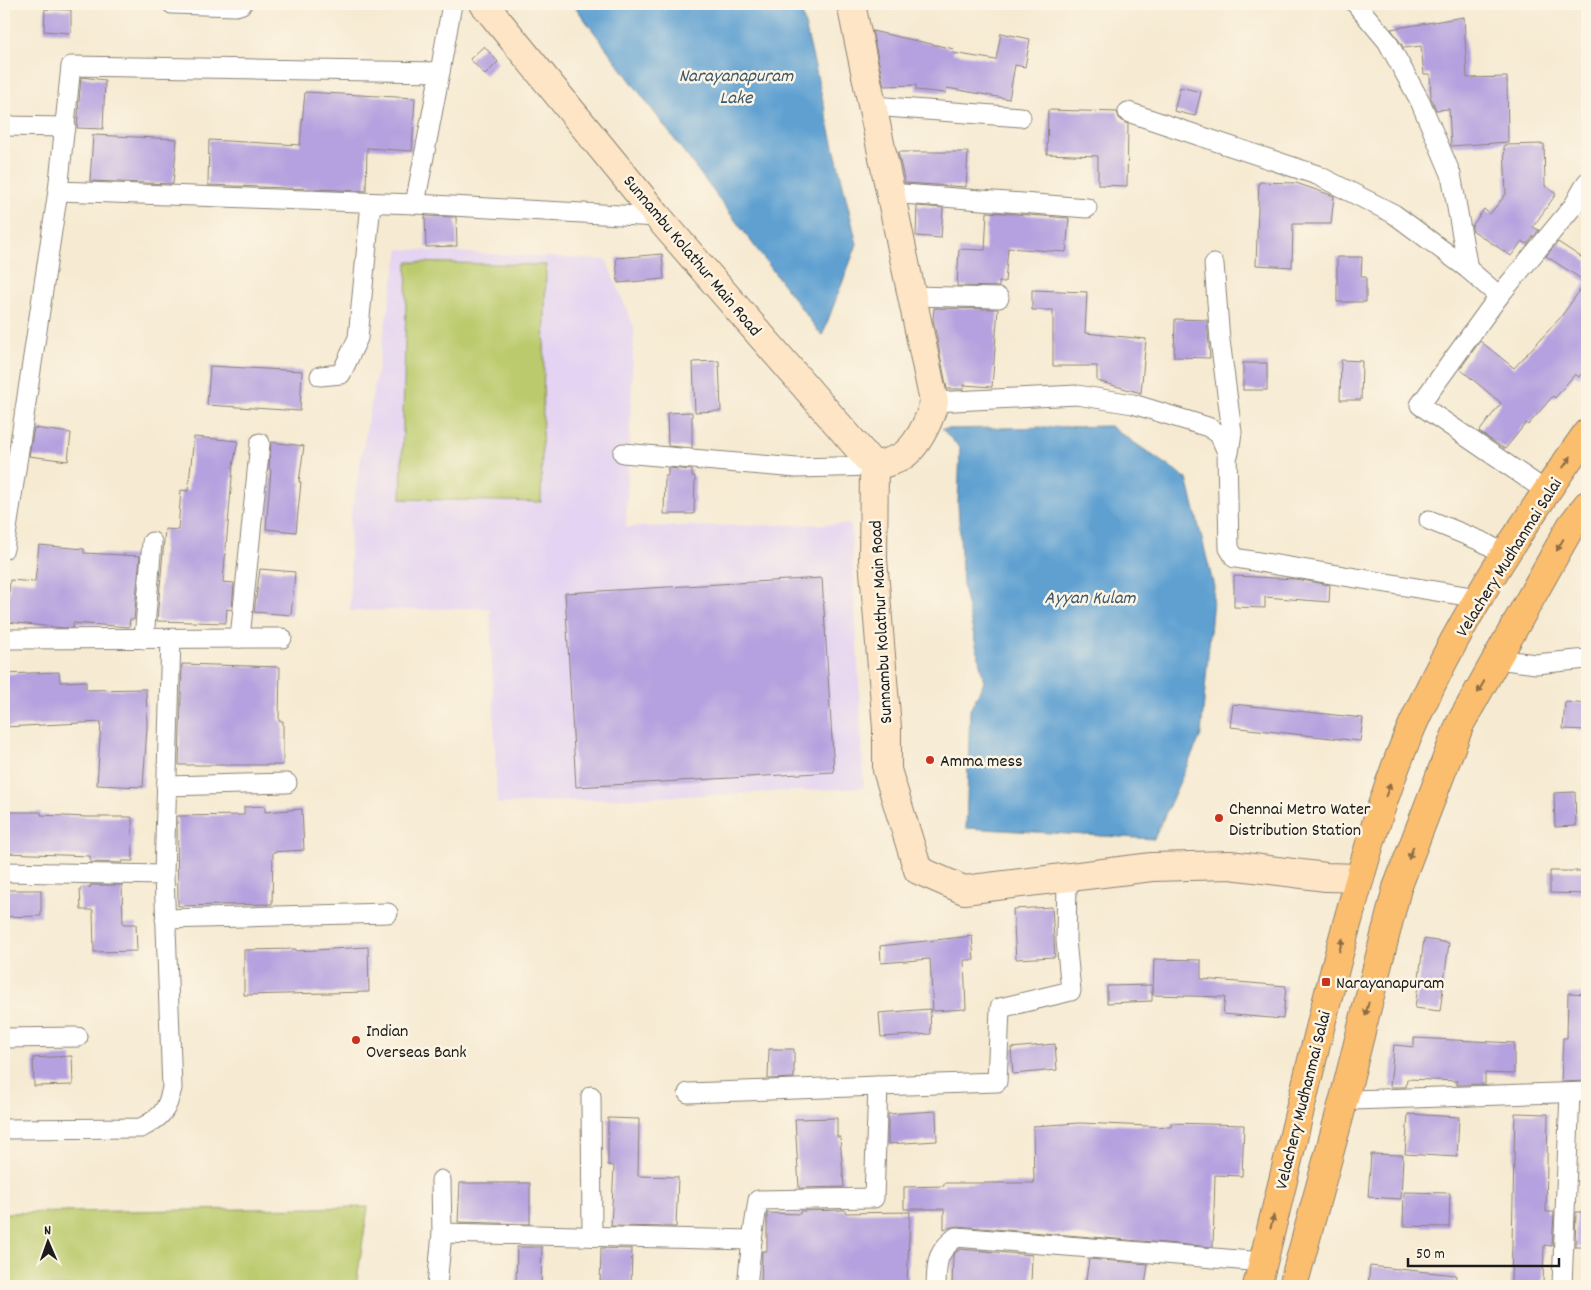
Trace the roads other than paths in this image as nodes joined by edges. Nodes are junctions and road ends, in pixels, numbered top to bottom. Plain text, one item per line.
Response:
1 (172, 4) edge
2 (242, 4) edge
3 (452, 4) edge
4 (484, 4) edge
5 (850, 4) edge
6 (1356, 4) edge
7 (440, 72) junction
8 (872, 106) junction
9 (1128, 112) dead end
10 (1021, 117) dead end
11 (4, 126) edge
12 (66, 127) junction
13 (1587, 182) edge
14 (58, 191) junction
15 (890, 193) junction
16 (371, 203) junction
17 (415, 204) junction
18 (1087, 208) dead end
19 (658, 217) junction
20 (1214, 264) dead end
21 (1468, 269) junction
22 (912, 296) junction
23 (1499, 296) junction
24 (999, 298) dead end
25 (320, 376) dead end
26 (934, 402) junction
27 (1587, 434) edge
28 (260, 443) dead end
29 (623, 453) dead end
30 (1227, 462) junction
31 (874, 466) junction
32 (1546, 491) junction
33 (1587, 505) edge
34 (1429, 520) dead end
35 (5, 527) edge
36 (152, 542) dead end
37 (4, 549) edge
38 (1506, 555) junction
39 (1478, 598) junction
40 (240, 638) junction
41 (282, 638) dead end
42 (144, 639) junction
43 (171, 639) junction
44 (4, 640) edge
45 (1496, 659) junction
46 (1587, 659) edge
47 (287, 783) dead end
48 (166, 786) junction
49 (4, 872) edge
50 (164, 875) junction
51 (1360, 878) junction
52 (1067, 879) junction
53 (388, 913) dead end
54 (165, 919) junction
55 (78, 1037) dead end
56 (4, 1038) edge
57 (878, 1086) junction
58 (688, 1093) dead end
59 (1579, 1093) edge
60 (591, 1096) dead end
61 (1345, 1096) junction
62 (4, 1129) edge
63 (441, 1180) dead end
64 (442, 1233) junction
65 (592, 1236) junction
66 (752, 1240) junction
67 (1260, 1274) edge
68 (1562, 1285) edge
69 (437, 1286) edge
70 (747, 1286) edge
71 (936, 1286) edge
72 (1293, 1286) edge

1 - 2 street
3 - 7 street
4 - 19 street, Sunnambu Kolathur Main Road
5 - 8 street
6 - 21 street
7 - 12 street
7 - 17 street
8 - 10 street
8 - 15 street
9 - 21 street
11 - 12 street
12 - 14 street
13 - 23 street
14 - 16 street
14 - 35 street
15 - 18 street
15 - 22 street
16 - 17 street
16 - 25 street
17 - 19 street
19 - 31 street, Sunnambu Kolathur Main Road
20 - 30 street
21 - 23 street
22 - 24 street
22 - 26 street
23 - 32 street
26 - 30 street
26 - 31 street
32 -> 27 main road, Velachery Mudhanmai Salai
28 - 40 street
29 - 31 street
30 - 39 street
31 - 52 street, Sunnambu Kolathur Main Road
32 - 38 main road, Velachery Mudhanmai Salai
33 -> 45 main road
34 - 38 street
35 - 37 street
36 - 42 street
38 - 39 main road, Velachery Mudhanmai Salai
51 -> 39 main road, Velachery Mudhanmai Salai
40 - 41 street
40 - 43 street
42 - 43 street
42 - 44 street
43 - 48 street
45 - 46 street
45 -> 61 main road
47 - 48 street
48 - 50 street
49 - 50 street
50 - 54 street
51 - 52 street, Sunnambu Kolathur Main Road
67 -> 51 main road, Velachery Mudhanmai Salai
52 - 57 street
53 - 54 street
54 - 62 street
55 - 56 street
57 - 58 street
57 - 66 street
59 - 61 street
59 - 68 street
60 - 65 street
61 - 72 main road
63 - 64 street
64 - 65 street
64 - 69 street
65 - 66 street
66 - 70 street
67 - 71 street

